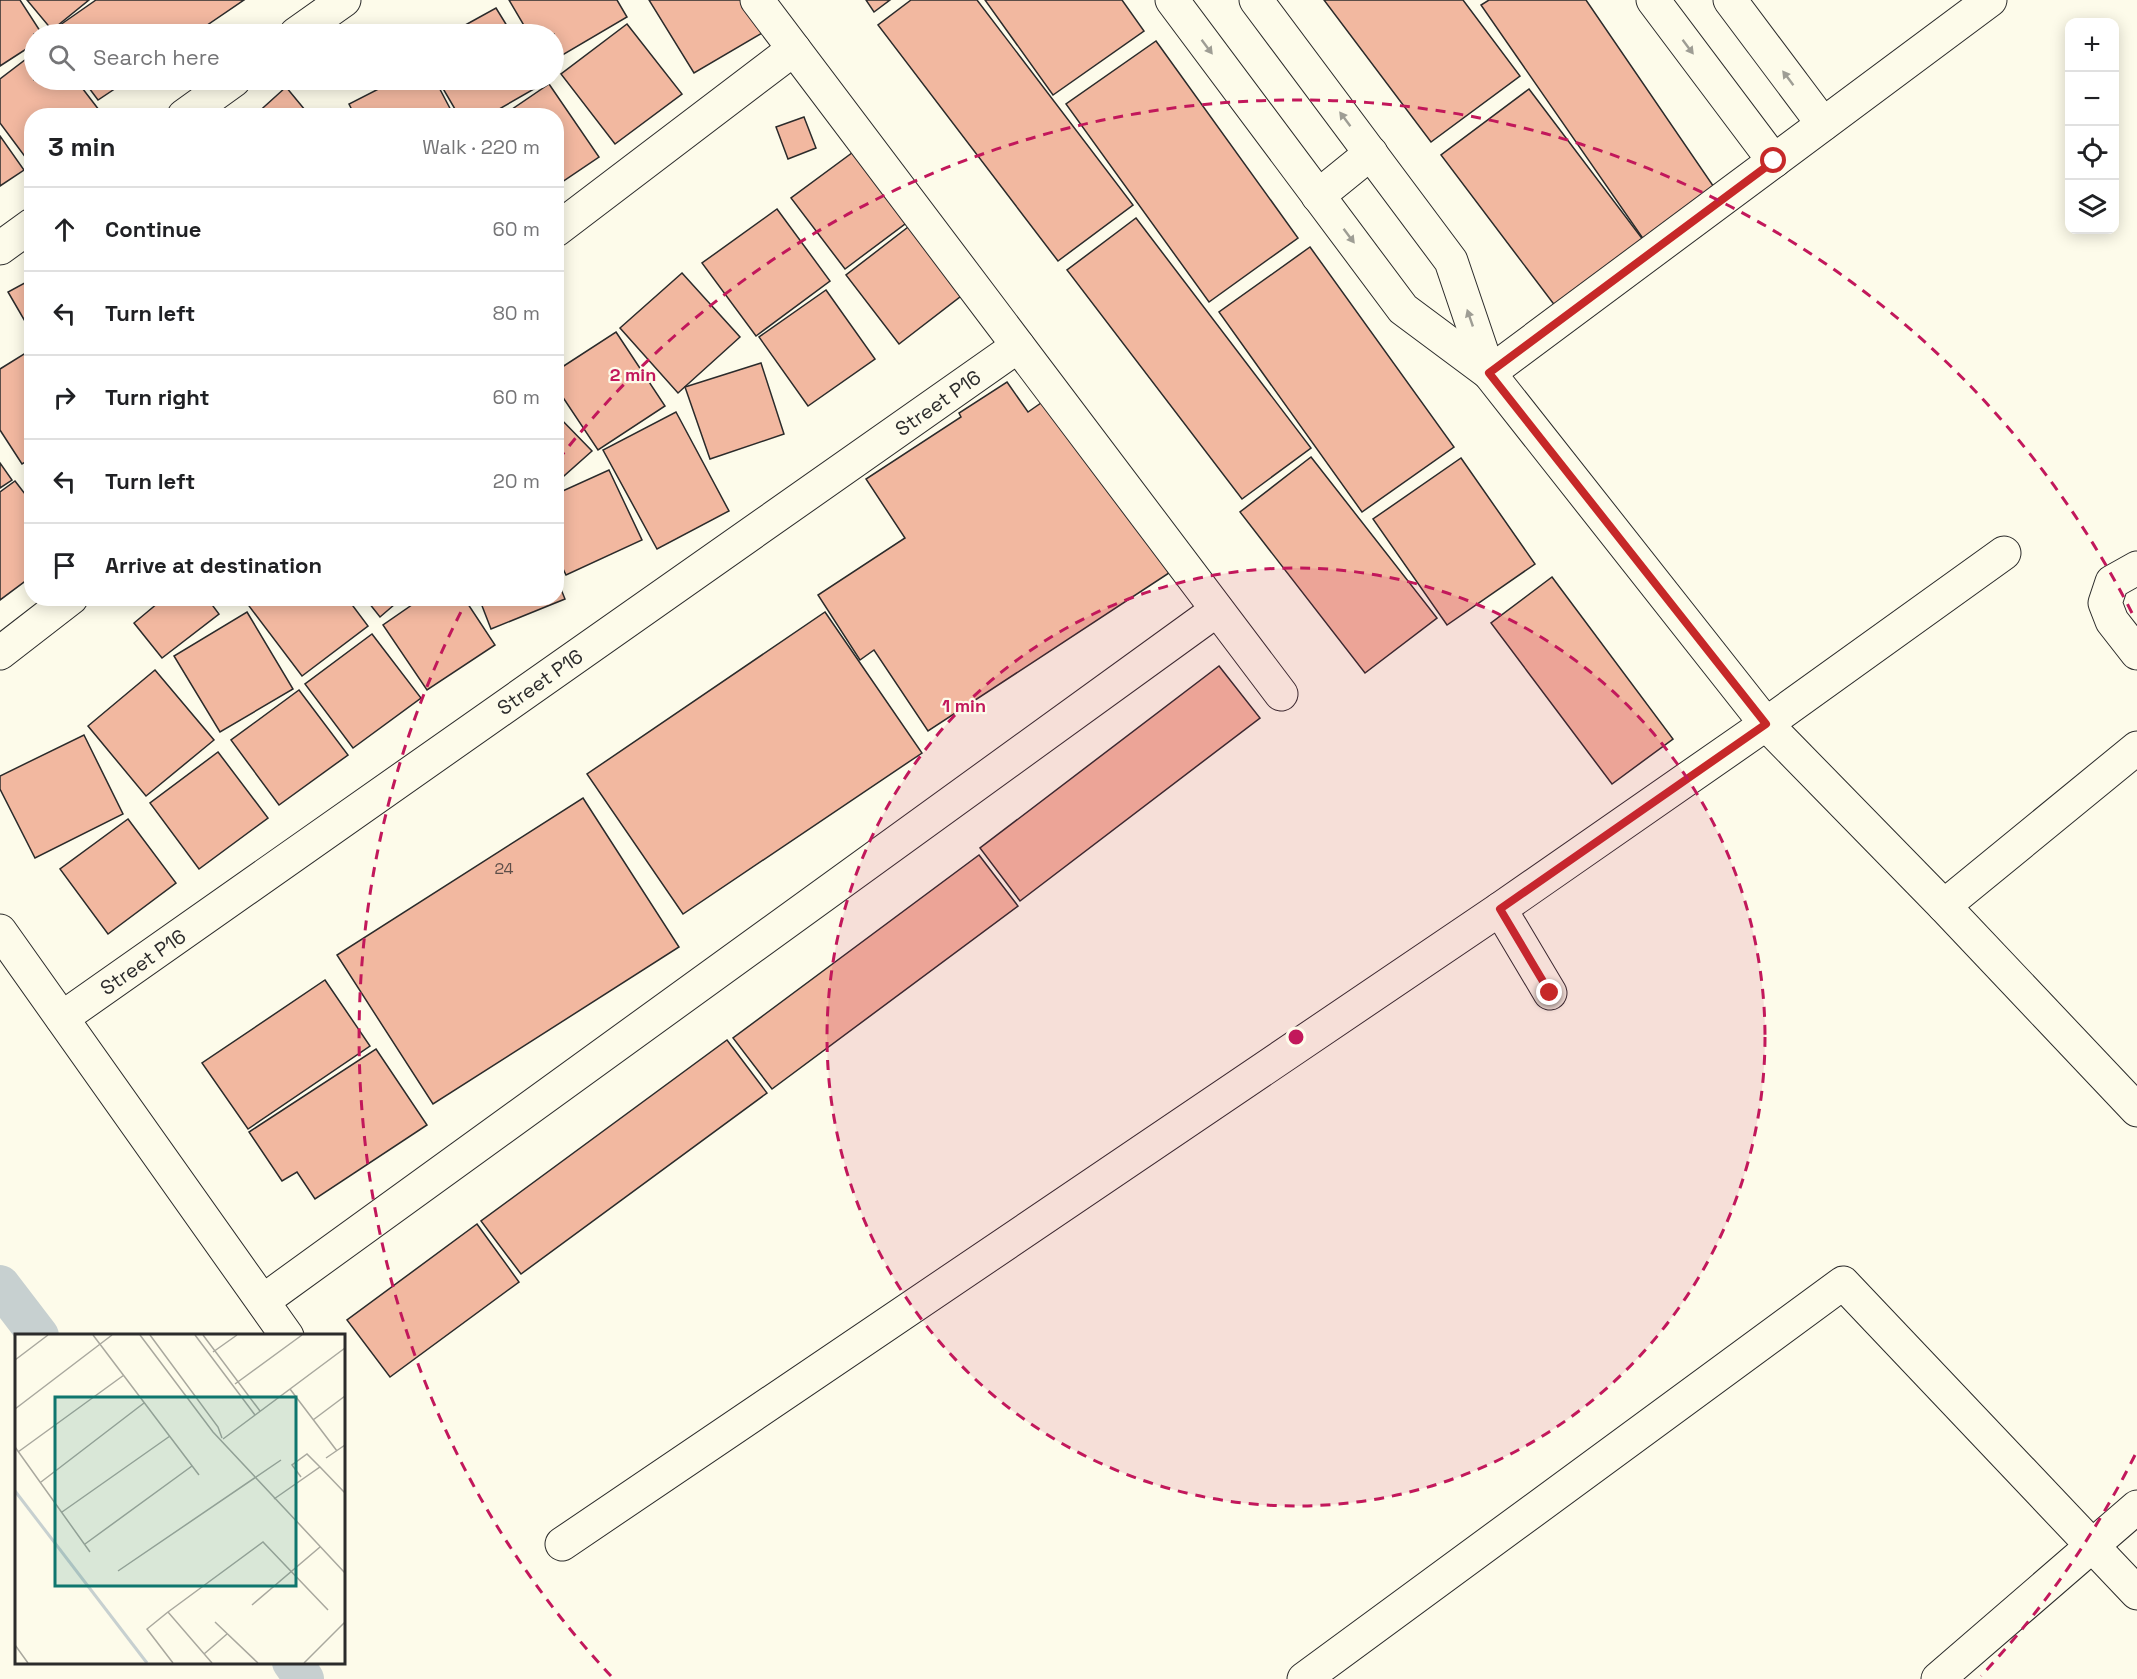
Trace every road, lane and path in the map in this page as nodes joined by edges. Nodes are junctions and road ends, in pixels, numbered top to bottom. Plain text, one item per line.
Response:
1 (344, 0) edge
2 (757, 0) edge
3 (1172, 0) edge
4 (1256, 0) edge
5 (1653, 0) edge
6 (1730, 0) edge
7 (1990, 0) edge
8 (310, 24) edge
9 (794, 49) junction
10 (220, 90) edge
11 (195, 108) edge
12 (1823, 124) junction
13 (1371, 153) junction
14 (1774, 161) junction
15 (1318, 196) junction
16 (564, 224) edge
17 (24, 231) edge
18 (0, 248) edge
19 (1018, 346) junction
20 (1489, 373) junction
21 (2004, 553) dead end
22 (2137, 568) edge
23 (61, 606) edge
24 (1217, 610) junction
25 (0, 653) edge
26 (2137, 653) edge
27 (1281, 694) dead end
28 (1766, 724) junction
29 (2137, 748) edge
30 (1944, 906) junction
31 (1500, 909) junction
32 (0, 931) edge
33 (1550, 993) dead end
34 (62, 1018) junction
35 (2137, 1110) edge
36 (262, 1301) junction
37 (286, 1334) edge
38 (2137, 1507) edge
39 (562, 1544) dead end
40 (2091, 1545) junction
41 (2137, 1593) edge
42 (1304, 1679) edge
43 (1938, 1679) edge

1 - 8 street
2 - 9 street
3 -> 15 street
13 -> 4 street
5 -> 14 street
12 -> 6 street
7 - 12 street
9 - 16 street
9 - 19 street
10 - 11 street
12 - 14 street
13 - 15 street
20 -> 13 street
14 - 20 street
15 -> 20 street
17 - 18 street
19 - 24 street
19 - 34 street, Street P16
20 - 28 street
21 - 28 street
22 - 26 street
23 - 25 street
24 - 27 street
24 - 36 street
28 - 30 street
28 - 31 street
29 - 30 street
30 - 35 street
31 - 33 street
31 - 39 street
32 - 34 street
34 - 36 street
36 - 37 street
38 - 40 street
40 - 41 street
40 - 42 street
40 - 43 street

